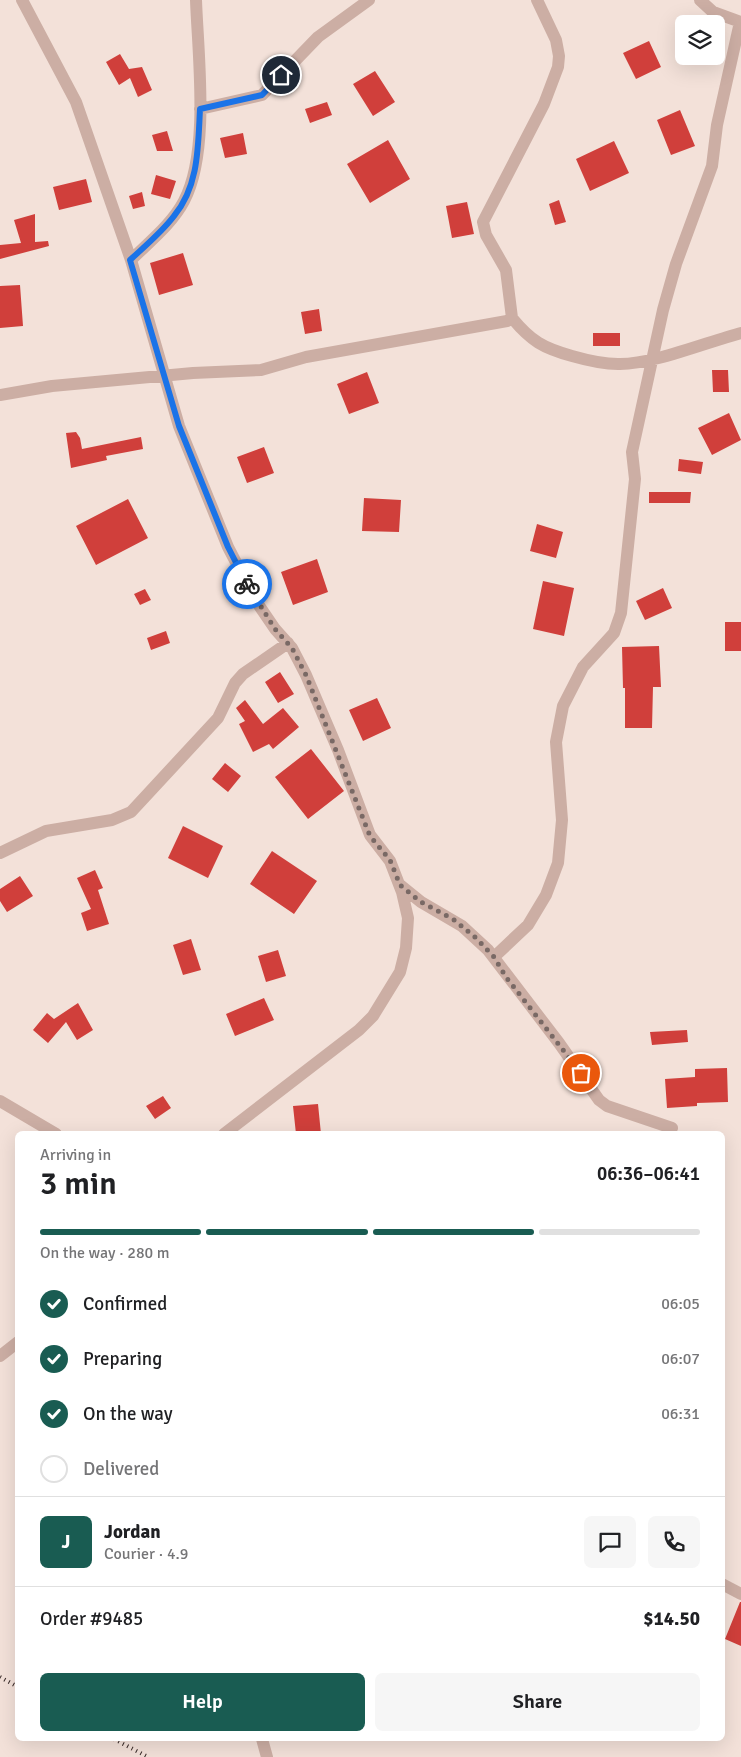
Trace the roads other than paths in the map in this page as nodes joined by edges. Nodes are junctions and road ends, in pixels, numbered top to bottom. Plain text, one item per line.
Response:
1 (22, 0) edge
2 (196, 0) edge
3 (368, 0) edge
4 (537, 0) edge
5 (700, 0) edge
6 (740, 22) edge
7 (200, 109) junction
8 (130, 260) junction
9 (512, 318) junction
10 (741, 333) edge
11 (654, 358) junction
12 (164, 376) junction
13 (0, 394) edge
14 (288, 643) junction
15 (0, 853) edge
16 (400, 885) junction
17 (494, 957) junction
18 (0, 1102) edge
19 (672, 1128) dead end
20 (51, 1131) edge
21 (228, 1131) edge
22 (15, 1344) edge
23 (0, 1356) edge
24 (725, 1586) edge
25 (741, 1594) edge
26 (263, 1741) edge
27 (267, 1757) edge

1 - 8 street
2 - 7 street
3 - 7 street
4 - 9 street
5 - 6 street
6 - 11 street
7 - 8 street
8 - 12 street
9 - 11 street
9 - 12 street
10 - 11 street
11 - 17 street
12 - 13 street
12 - 14 street
14 - 15 street
14 - 16 street
16 - 17 street
16 - 21 street
17 - 19 street
18 - 20 street
22 - 23 street
24 - 25 street
26 - 27 street

